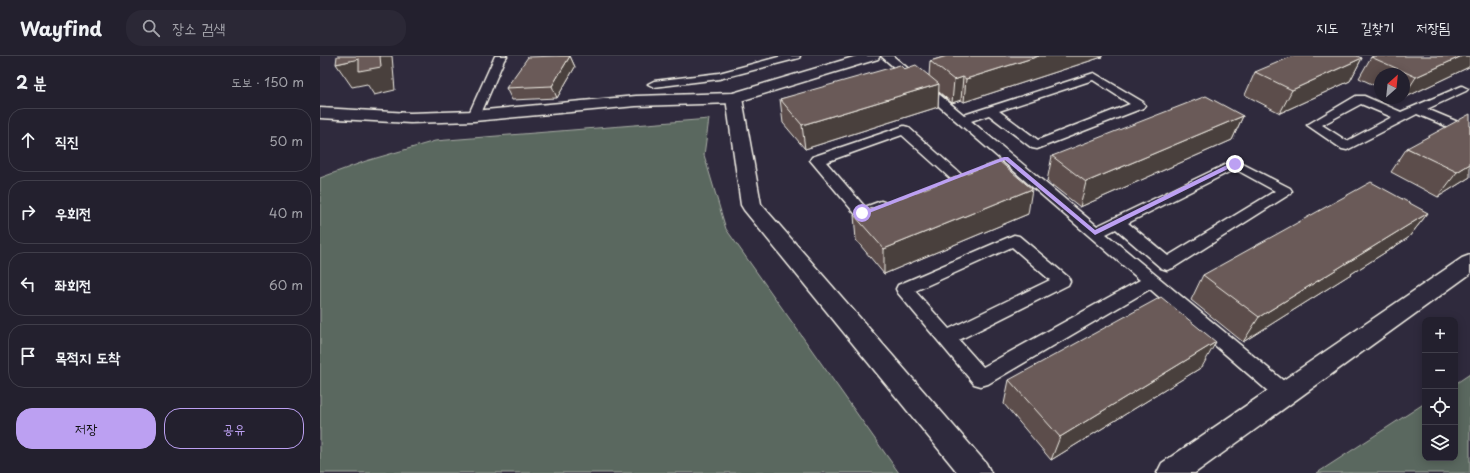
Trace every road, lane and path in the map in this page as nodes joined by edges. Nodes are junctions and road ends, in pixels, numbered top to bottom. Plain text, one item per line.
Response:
1 (502, 56) edge
2 (873, 56) edge
3 (886, 56) edge
4 (790, 57) edge
5 (654, 84) dead end
6 (1462, 89) dead end
7 (734, 98) junction
8 (1417, 109) junction
9 (990, 110) junction
10 (320, 113) edge
11 (474, 116) junction
12 (1402, 117) junction
13 (961, 120) junction
14 (1470, 132) edge
15 (1006, 158) junction
16 (992, 163) edge
17 (971, 171) edge
18 (956, 177) junction
19 (942, 182) edge
20 (891, 202) edge
21 (1117, 222) junction
22 (1095, 233) junction
23 (1470, 263) edge
24 (1152, 281) junction
25 (946, 338) junction
26 (1284, 393) junction
27 (976, 473) edge
28 (1172, 473) edge

1 - 11 lane
2 - 7 street
3 - 13 lane
4 - 5 lane
6 - 8 lane
7 - 11 street
7 - 27 street
8 - 12 lane
8 - 14 lane
9 - 9 lane
9 - 13 lane
10 - 11 street
12 - 12 lane
13 - 15 lane
15 - 16 lane
15 - 22 lane
17 - 18 lane
18 - 19 lane
18 - 20 lane
21 - 21 lane
21 - 22 lane
22 - 24 lane
23 - 26 street
24 - 25 lane
24 - 26 lane
25 - 25 lane
26 - 28 street

